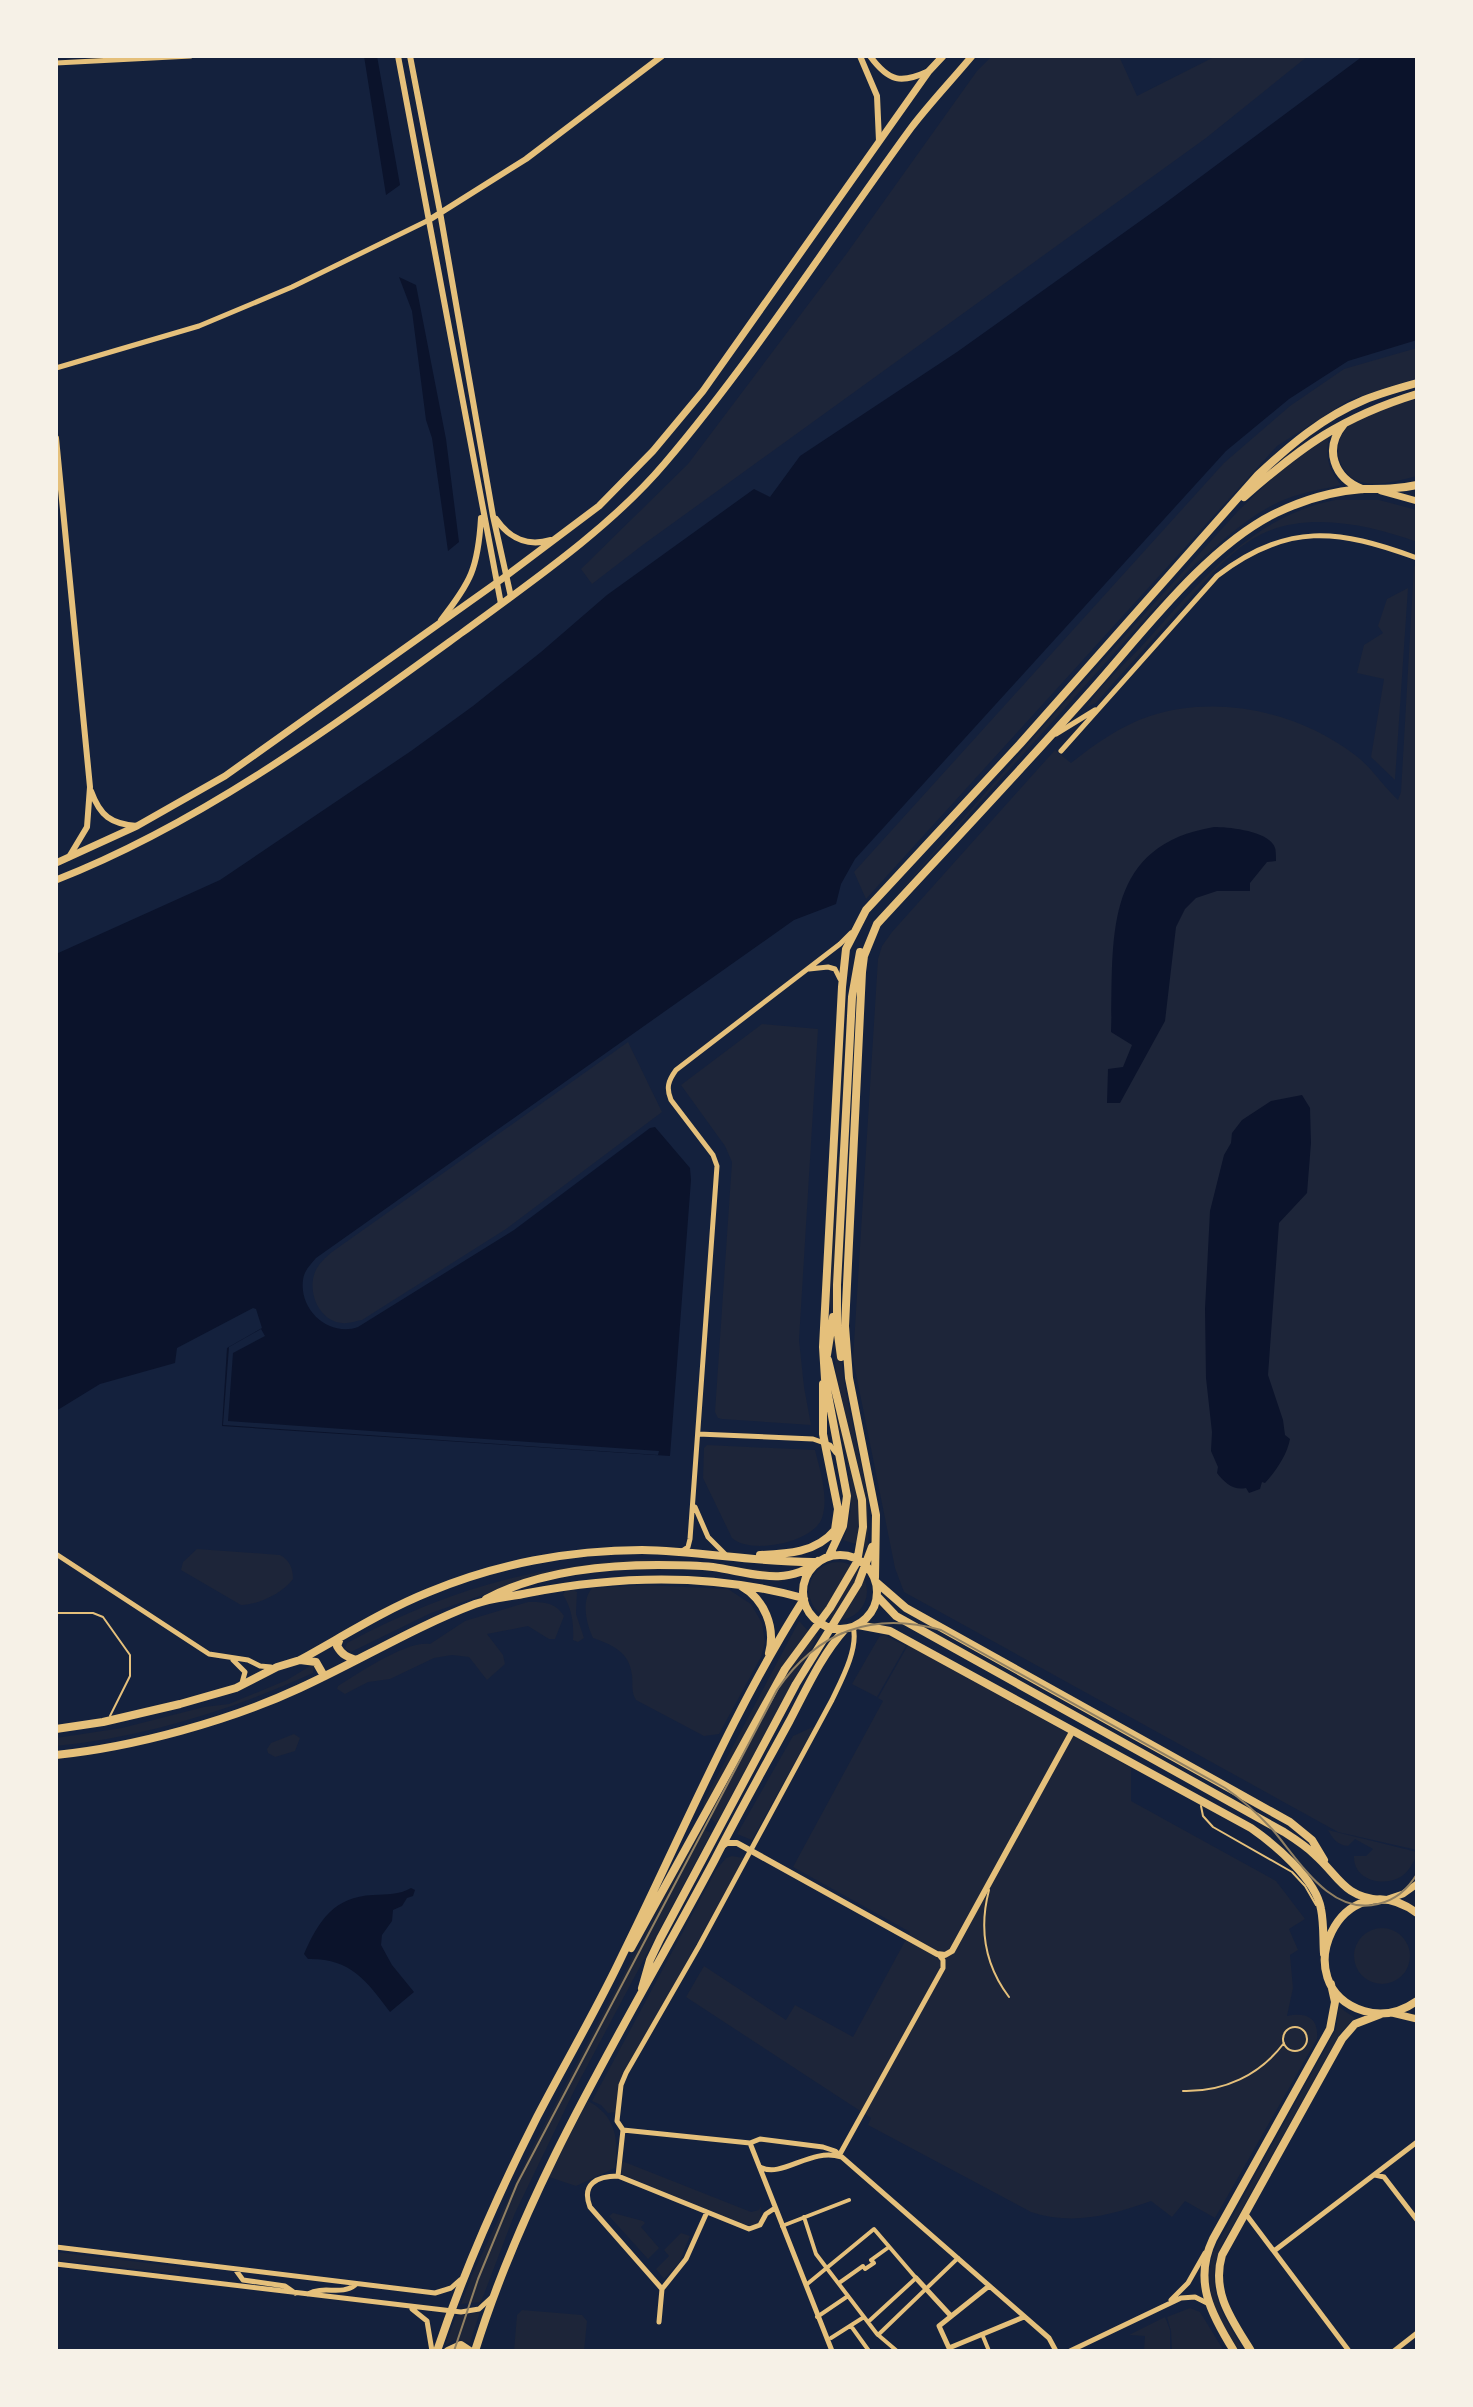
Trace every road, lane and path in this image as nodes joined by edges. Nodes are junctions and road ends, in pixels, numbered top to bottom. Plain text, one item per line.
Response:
1 (191, 56) edge
2 (398, 56) edge
3 (410, 56) edge
4 (662, 56) edge
5 (860, 56) edge
6 (870, 56) edge
7 (943, 56) edge
8 (972, 56) edge
9 (56, 63) edge
10 (929, 71) junction
11 (879, 144) junction
12 (440, 212) junction
13 (429, 220) junction
14 (56, 368) edge
15 (1417, 383) edge
16 (1417, 394) edge
17 (1352, 418) junction
18 (56, 438) edge
19 (1417, 485) edge
20 (1363, 489) junction
21 (1378, 490) junction
22 (1417, 501) edge
23 (482, 507) junction
24 (1226, 514) junction
25 (493, 516) junction
26 (555, 539) junction
27 (1417, 558) edge
28 (506, 576) junction
29 (497, 582) junction
30 (511, 597) junction
31 (501, 604) junction
32 (435, 626) junction
33 (1099, 707) junction
34 (1048, 739) junction
35 (1061, 751) dead end
36 (90, 787) junction
37 (137, 826) junction
38 (69, 857) junction
39 (56, 863) edge
40 (56, 880) edge
41 (877, 924) junction
42 (856, 927) junction
43 (808, 969) junction
44 (842, 987) junction
45 (837, 1285) junction
46 (825, 1299) junction
47 (698, 1434) junction
48 (841, 1461) junction
49 (845, 1482) junction
50 (693, 1502) junction
51 (681, 1552) junction
52 (56, 1554) edge
53 (727, 1555) junction
54 (829, 1556) junction
55 (743, 1557) junction
56 (761, 1560) junction
57 (818, 1562) junction
58 (875, 1580) junction
59 (733, 1583) junction
60 (760, 1586) junction
61 (877, 1596) junction
62 (803, 1598) junction
63 (477, 1603) junction
64 (56, 1613) edge
65 (852, 1627) junction
66 (340, 1638) junction
67 (232, 1659) junction
68 (300, 1660) junction
69 (358, 1660) junction
70 (277, 1667) junction
71 (763, 1671) junction
72 (324, 1676) junction
73 (236, 1688) junction
74 (1075, 1716) junction
75 (112, 1717) junction
76 (56, 1729) edge
77 (1072, 1732) junction
78 (56, 1755) edge
79 (1223, 1784) junction
80 (1211, 1792) junction
81 (1201, 1802) junction
82 (719, 1850) junction
83 (751, 1850) junction
84 (998, 1867) junction
85 (1332, 1874) junction
86 (1417, 1884) edge
87 (1383, 1900) junction
88 (1417, 1913) edge
89 (1322, 1922) junction
90 (937, 1954) junction
91 (1324, 1954) junction
92 (622, 1958) junction
93 (1331, 1984) junction
94 (642, 1988) junction
95 (1009, 1997) dead end
96 (1417, 2001) edge
97 (1392, 2013) junction
98 (1381, 2014) junction
99 (1417, 2019) edge
100 (1284, 2043) junction
101 (1183, 2091) dead end
102 (623, 2130) junction
103 (1417, 2142) edge
104 (750, 2143) junction
105 (840, 2154) junction
106 (849, 2162) junction
107 (760, 2167) junction
108 (1385, 2167) junction
109 (1374, 2175) junction
110 (618, 2176) junction
111 (1384, 2177) junction
112 (849, 2200) dead end
113 (775, 2208) junction
114 (707, 2212) junction
115 (1245, 2213) junction
116 (804, 2217) junction
117 (1417, 2220) edge
118 (781, 2222) junction
119 (1213, 2239) junction
120 (56, 2247) edge
121 (889, 2247) junction
122 (1274, 2251) junction
123 (958, 2258) junction
124 (56, 2264) edge
125 (827, 2268) junction
126 (235, 2269) junction
127 (465, 2275) junction
128 (916, 2278) junction
129 (356, 2284) junction
130 (839, 2284) junction
131 (805, 2285) junction
132 (989, 2286) junction
133 (662, 2289) junction
134 (926, 2289) junction
135 (296, 2293) junction
136 (304, 2294) junction
137 (494, 2294) junction
138 (848, 2296) junction
139 (1207, 2303) junction
140 (404, 2306) junction
141 (1157, 2310) junction
142 (451, 2311) junction
143 (951, 2316) junction
144 (817, 2317) junction
145 (864, 2317) junction
146 (1024, 2317) junction
147 (659, 2322) dead end
148 (868, 2322) junction
149 (851, 2326) junction
150 (1417, 2333) edge
151 (982, 2334) junction
152 (878, 2335) junction
153 (831, 2338) dead end
154 (949, 2349) edge
155 (435, 2351) edge
156 (448, 2351) edge
157 (473, 2351) edge
158 (832, 2351) edge
159 (869, 2351) edge
160 (897, 2351) edge
161 (989, 2351) edge
162 (1056, 2351) edge
163 (1070, 2351) edge
164 (1234, 2351) edge
165 (1251, 2351) edge
166 (1349, 2351) edge
167 (1394, 2351) edge

1 - 9 street
2 - 13 street
3 - 12 street
4 - 12 street
5 - 11 street
6 - 10 street
7 - 10 main road
8 - 30 main road
10 - 11 main road
11 - 26 main road
12 - 13 street
12 - 25 street
13 - 14 street
13 - 23 street
15 - 24 main road
16 - 17 main road
17 - 20 main road
17 - 24 main road
18 - 36 street
19 - 21 main road
20 - 21 main road
20 - 34 main road
21 - 22 main road
23 - 29 street
23 - 32 street
24 - 42 main road
25 - 26 street
25 - 28 street
26 - 28 main road
27 - 33 street
28 - 29 main road
28 - 30 street
29 - 31 street
29 - 32 main road
30 - 31 main road
31 - 40 main road
32 - 37 main road
33 - 34 street
33 - 35 street
34 - 41 main road
36 - 37 street
36 - 38 street
37 - 38 main road
38 - 39 main road
41 - 45 main road
41 - 58 main road
42 - 43 street
42 - 44 main road
43 - 44 street
43 - 47 street
44 - 46 main road
45 - 63 main road
45 - 94 main road
46 - 48 main road
46 - 92 main road
47 - 48 street
47 - 50 street
48 - 49 main road
49 - 54 main road
49 - 55 main road
50 - 51 street
50 - 53 street
51 - 53 main road
51 - 66 main road
52 - 67 street
53 - 55 main road
54 - 57 main road
54 - 58 main road
55 - 56 main road
56 - 57 main road
56 - 60 main road
57 - 62 main road
58 - 61 main road
58 - 79 main road
59 - 60 main road
59 - 63 main road
59 - 71 main road
60 - 62 main road
61 - 65 main road
61 - 74 main road
62 - 65 main road
62 - 71 main road
63 - 69 main road
64 - 75 lane
65 - 77 main road
65 - 82 main road
65 - 83 street
66 - 68 main road
66 - 69 main road
67 - 70 street
67 - 73 street
68 - 70 main road
68 - 72 main road
69 - 72 main road
70 - 73 main road
71 - 92 main road
72 - 78 main road
73 - 75 main road
74 - 77 main road
74 - 80 main road
75 - 76 main road
77 - 81 main road
77 - 84 street
79 - 80 main road
79 - 85 main road
80 - 85 main road
81 - 89 main road
81 - 89 lane
82 - 83 street
82 - 94 main road
83 - 90 street
83 - 102 street
84 - 90 street
84 - 95 lane
85 - 87 main road
86 - 87 main road
87 - 88 main road
87 - 91 main road
89 - 91 main road
90 - 105 street
91 - 93 main road
92 - 127 main road
93 - 98 main road
93 - 119 main road
94 - 137 main road
96 - 97 main road
97 - 98 main road
97 - 99 main road
98 - 115 main road
100 - 100 lane
100 - 101 lane
102 - 104 street
102 - 110 street
103 - 108 street
104 - 105 street
104 - 107 street
105 - 106 street
106 - 107 street
106 - 123 street
107 - 113 street
108 - 109 street
108 - 111 street
109 - 111 street
109 - 122 street
110 - 114 street
110 - 133 street
111 - 117 street
112 - 116 street
113 - 114 street
113 - 118 street
114 - 133 street
115 - 122 street
115 - 165 main road
116 - 118 street
116 - 125 street
118 - 131 street
119 - 139 main road
119 - 141 street
120 - 126 street
121 - 125 street
121 - 128 street
121 - 130 street
122 - 166 street
123 - 132 street
123 - 134 street
124 - 135 street
125 - 130 street
125 - 131 street
126 - 129 street
126 - 135 street
127 - 129 street
127 - 142 main road
128 - 134 street
128 - 148 street
129 - 136 street
130 - 138 street
131 - 144 street
132 - 143 street
132 - 146 street
133 - 147 street
134 - 143 street
134 - 152 street
135 - 136 street
136 - 140 street
137 - 142 street
137 - 157 main road
138 - 144 street
138 - 145 street
139 - 141 street
139 - 164 main road
140 - 142 street
140 - 155 street
141 - 163 street
142 - 155 main road
143 - 154 street
144 - 158 street
145 - 148 street
145 - 149 street
146 - 151 street
146 - 162 street
148 - 152 street
149 - 153 street
149 - 159 street
150 - 167 street
151 - 154 street
151 - 161 street
152 - 160 street
156 - 157 main road

